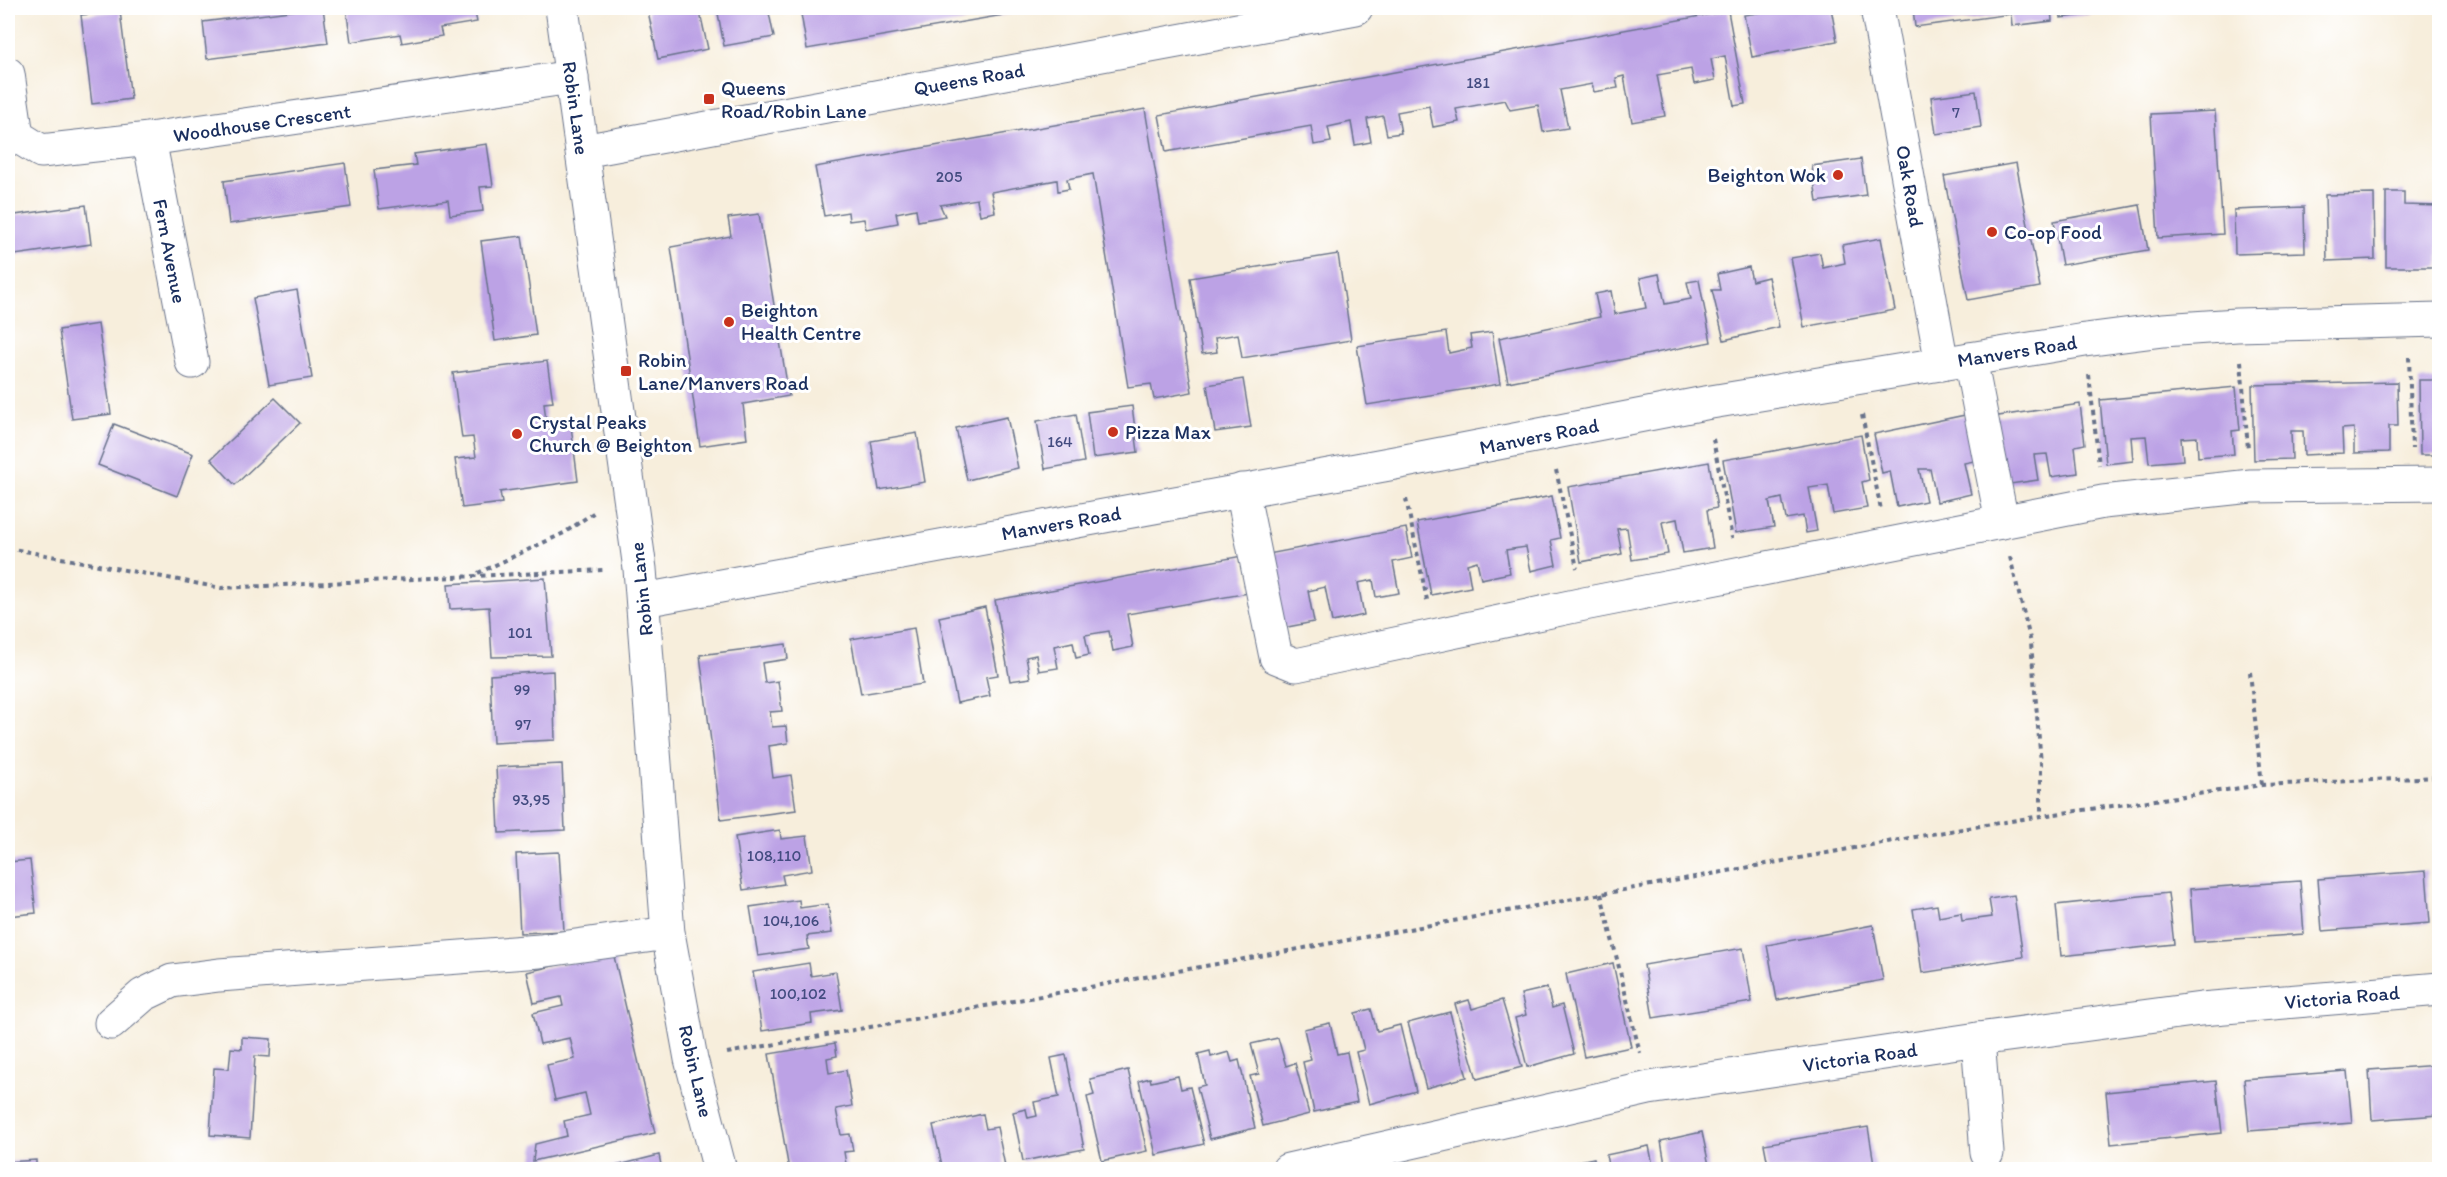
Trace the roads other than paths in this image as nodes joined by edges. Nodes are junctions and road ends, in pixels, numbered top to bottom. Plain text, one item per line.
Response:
1 (562, 8) edge
2 (1356, 8) edge
3 (1877, 8) edge
4 (8, 74) edge
5 (572, 77) junction
6 (149, 139) junction
7 (583, 151) junction
8 (2424, 319) edge
9 (1956, 361) junction
10 (192, 362) dead end
11 (2426, 483) edge
12 (1242, 490) junction
13 (2002, 522) junction
14 (642, 585) junction
15 (668, 933) junction
16 (2439, 989) edge
17 (111, 1023) dead end
18 (1978, 1039) junction
19 (1987, 1153) dead end
20 (720, 1170) edge
21 (1288, 1170) edge

1 - 5 street, Robin Lane
2 - 7 street, Queens Road
3 - 9 street, Oak Road
4 - 6 street, Woodhouse Crescent
5 - 6 street, Woodhouse Crescent
5 - 7 street, Robin Lane
6 - 10 street, Fern Avenue
7 - 14 street, Robin Lane
8 - 9 street, Manvers Road
9 - 12 street, Manvers Road
9 - 13 street, Oak Road
11 - 13 street
12 - 13 street
12 - 14 street, Manvers Road
14 - 15 street, Robin Lane
15 - 17 street
15 - 20 street, Robin Lane
16 - 18 street, Victoria Road
18 - 19 street
18 - 21 street, Victoria Road

